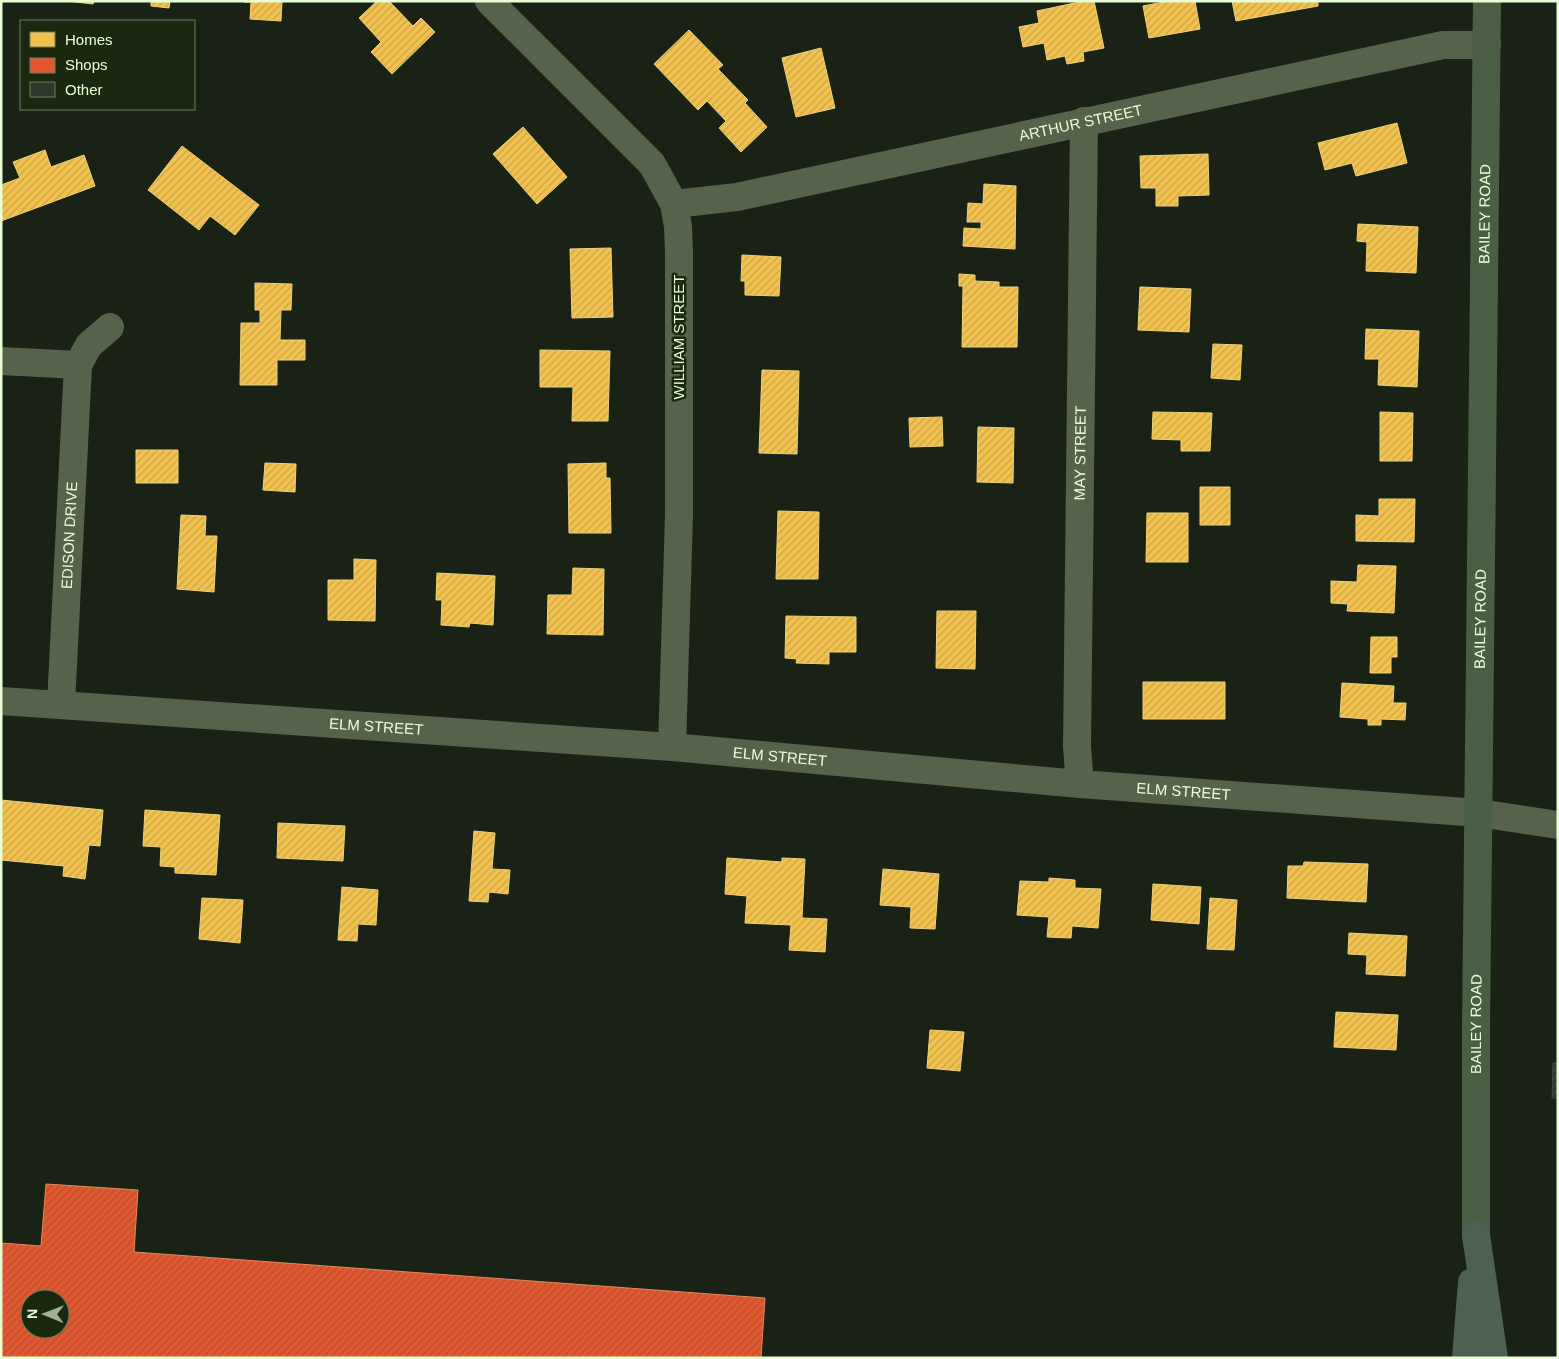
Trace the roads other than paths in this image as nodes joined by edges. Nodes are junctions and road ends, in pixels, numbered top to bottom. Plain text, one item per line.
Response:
1 (489, 1) edge
2 (1487, 1) edge
3 (1487, 45) junction
4 (1084, 121) junction
5 (674, 204) junction
6 (110, 327) dead end
7 (1, 361) edge
8 (78, 365) junction
9 (1, 701) edge
10 (61, 705) junction
11 (672, 747) junction
12 (1080, 784) junction
13 (1479, 813) junction
14 (1558, 825) edge
15 (1476, 1236) junction
16 (1466, 1358) edge
17 (1494, 1358) edge

1 - 5 street, WILLIAM STREET
2 - 3 main road, BAILEY ROAD
3 - 4 street, ARTHUR STREET
3 - 13 main road, BAILEY ROAD
4 - 5 street, ARTHUR STREET
4 - 12 street, MAY STREET
5 - 11 street, WILLIAM STREET
6 - 8 street, EDISON DRIVE
7 - 8 street
8 - 10 street, EDISON DRIVE
9 - 10 street, ELM STREET
10 - 11 street, ELM STREET
11 - 12 street, ELM STREET
12 - 13 street, ELM STREET
13 - 14 street, ELM STREET
13 - 15 main road, BAILEY ROAD
15 - 16 highway
15 - 17 highway

